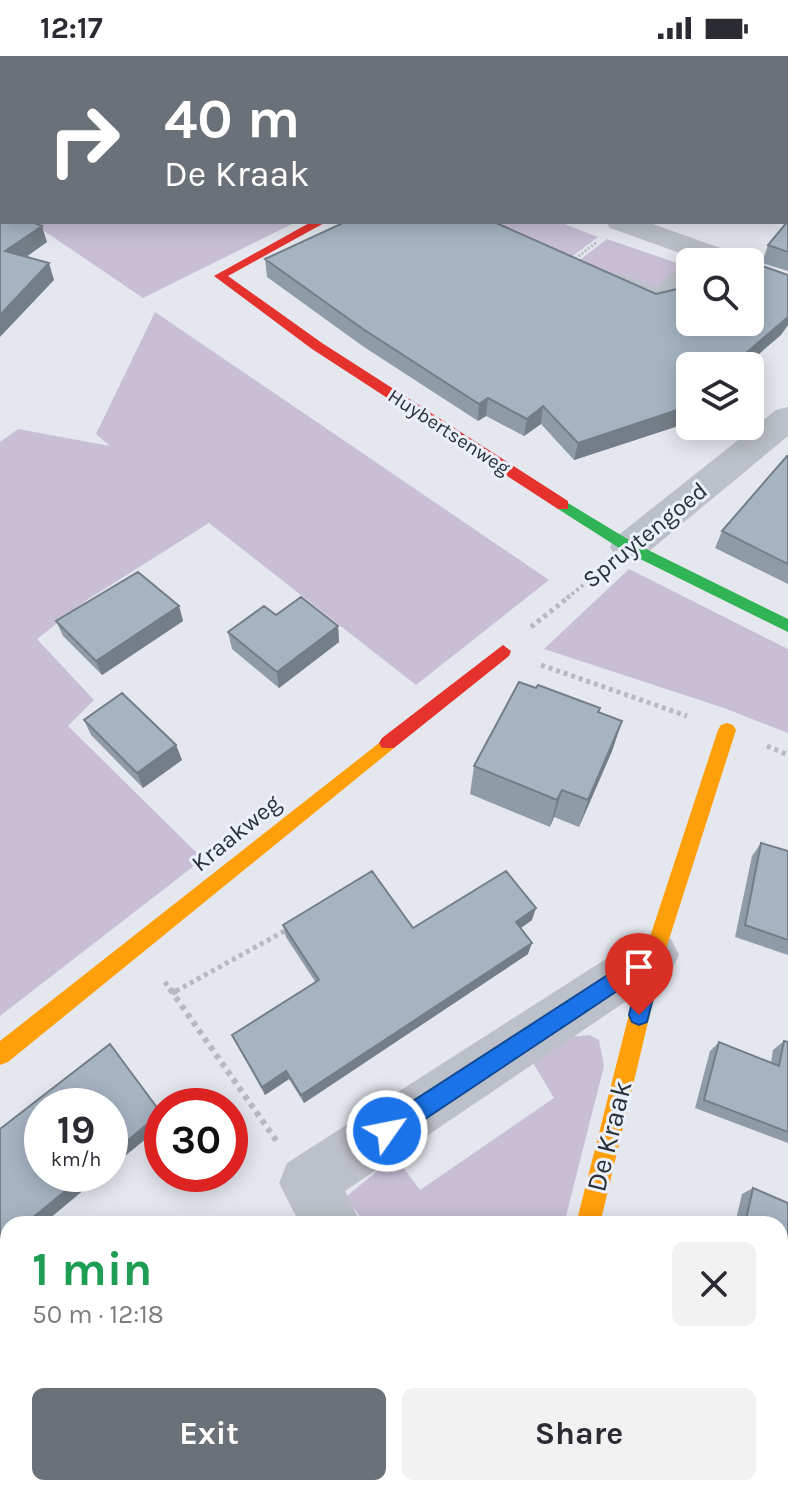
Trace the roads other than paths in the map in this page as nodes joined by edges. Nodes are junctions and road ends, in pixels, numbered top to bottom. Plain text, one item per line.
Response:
1 (316, 224) edge
2 (640, 225) edge
3 (692, 248) edge
4 (587, 268) edge
5 (676, 286) edge
6 (788, 418) edge
7 (629, 547) junction
8 (788, 626) edge
9 (503, 651) road end
10 (727, 730) road end
11 (654, 955) junction
12 (0, 1054) edge
13 (320, 1204) edge
14 (590, 1216) edge

1 - 7 street, Huybertsenweg
2 - 3 street
4 - 5 street
6 - 7 street, Spruytengoed
7 - 8 street, Huybertsenweg
9 - 12 street, Kraakweg
10 - 11 street, De Kraak
11 - 13 street
11 - 14 street, De Kraak

